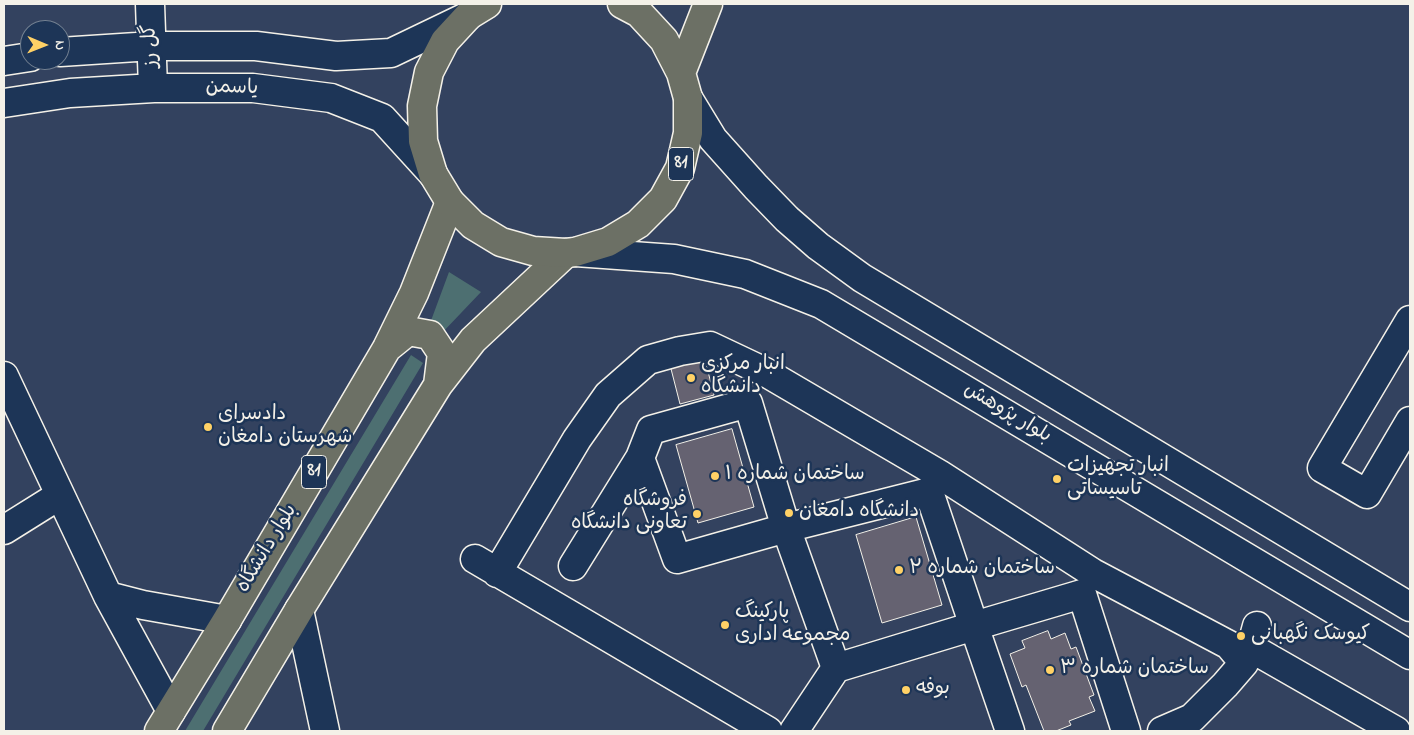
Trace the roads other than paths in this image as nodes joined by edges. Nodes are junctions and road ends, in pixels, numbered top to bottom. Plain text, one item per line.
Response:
1 (150, 4) edge
2 (622, 4) edge
3 (708, 4) edge
4 (478, 10) edge
5 (152, 46) junction
6 (70, 51) edge
7 (20, 59) edge
8 (4, 61) edge
9 (684, 86) junction
10 (153, 88) junction
11 (4, 103) edge
12 (433, 174) junction
13 (450, 202) junction
14 (570, 252) junction
15 (1410, 320) edge
16 (387, 348) junction
17 (765, 372) junction
18 (4, 376) edge
19 (438, 385) junction
20 (748, 403) junction
21 (1410, 421) edge
22 (640, 458) junction
23 (934, 483) junction
24 (60, 495) junction
25 (786, 528) junction
26 (4, 530) edge
27 (573, 566) dead end
28 (1088, 583) junction
29 (108, 596) junction
30 (1410, 607) edge
31 (299, 610) junction
32 (227, 620) junction
33 (974, 626) junction
34 (1251, 646) junction
35 (1410, 655) edge
36 (836, 668) junction
37 (165, 721) edge
38 (227, 731) edge
39 (325, 731) edge
40 (768, 731) edge
41 (794, 731) edge
42 (1010, 731) edge
43 (1126, 731) edge
44 (1162, 731) edge
45 (1396, 731) edge

1 - 5 street, گل رز
2 - 9 main road, 81
3 - 9 main road, 81
4 - 5 street
4 - 12 main road, 81
5 - 6 street
5 - 10 street, گل رز
7 - 8 street
9 - 14 main road, 81
9 - 30 street, بلوار پژوهش
10 - 11 street, یاسمن
10 - 12 street, یاسمن
12 - 13 main road, 81
13 - 14 main road, 81
13 - 16 main road, بلوار دانشگاه / 81
14 - 19 main road, 81
14 - 35 street, بلوار پژوهش
15 - 21 street
16 - 19 main road
16 - 32 main road, بلوار دانشگاه / 81
17 - 20 street
17 - 23 street
17 - 40 street
18 - 24 street
19 - 31 main road, 81
20 - 22 street
20 - 25 street
22 - 25 street
22 - 27 street
23 - 25 street
23 - 28 street
23 - 33 street
24 - 26 street
24 - 29 street
25 - 36 street
28 - 33 street
28 - 34 street
28 - 43 street
29 - 32 street
29 - 37 street
31 - 38 main road, 81
31 - 39 street
32 - 37 main road, بلوار دانشگاه / 81
33 - 36 street
33 - 42 street
34 - 44 street
34 - 45 street
36 - 41 street

